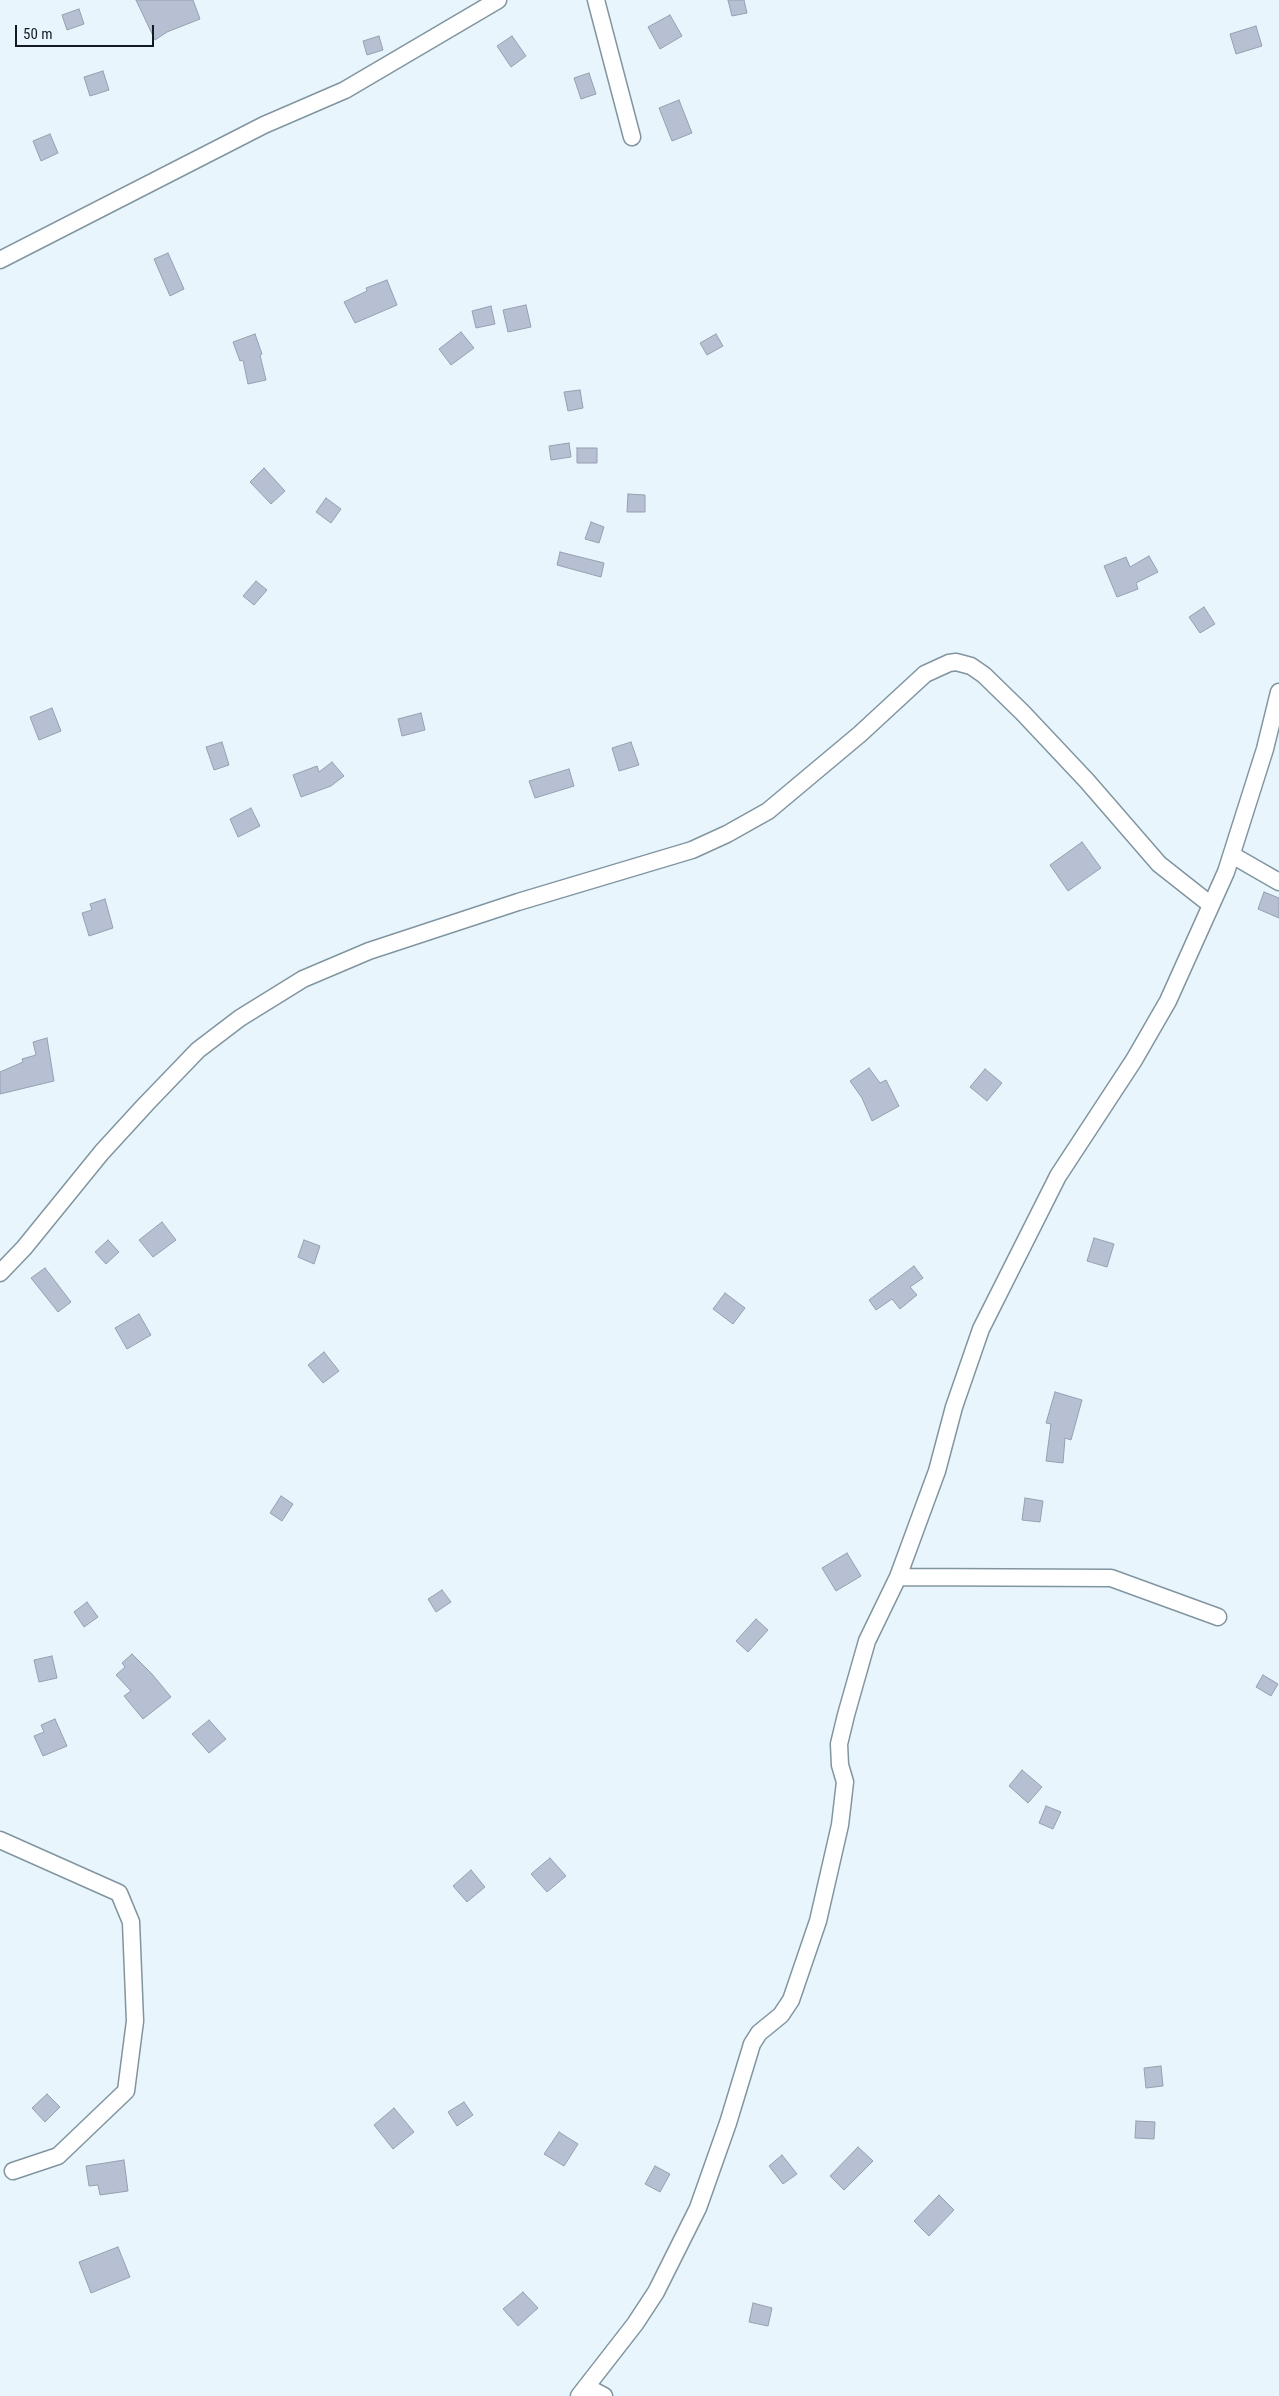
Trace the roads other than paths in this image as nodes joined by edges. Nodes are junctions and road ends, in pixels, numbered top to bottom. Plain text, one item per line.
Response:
1 (498, 0) edge
2 (596, 0) edge
3 (632, 137) dead end
4 (0, 260) edge
5 (1279, 692) edge
6 (1232, 855) junction
7 (1279, 882) edge
8 (1211, 905) junction
9 (0, 1273) edge
10 (898, 1577) junction
11 (1218, 1617) dead end
12 (0, 1840) edge
13 (12, 2171) dead end
14 (583, 2391) edge
15 (604, 2396) edge

1 - 4 street
2 - 3 street
5 - 6 street
6 - 7 street
6 - 8 street
8 - 9 street
8 - 10 street
10 - 11 street
10 - 14 street
12 - 13 street
14 - 15 street

